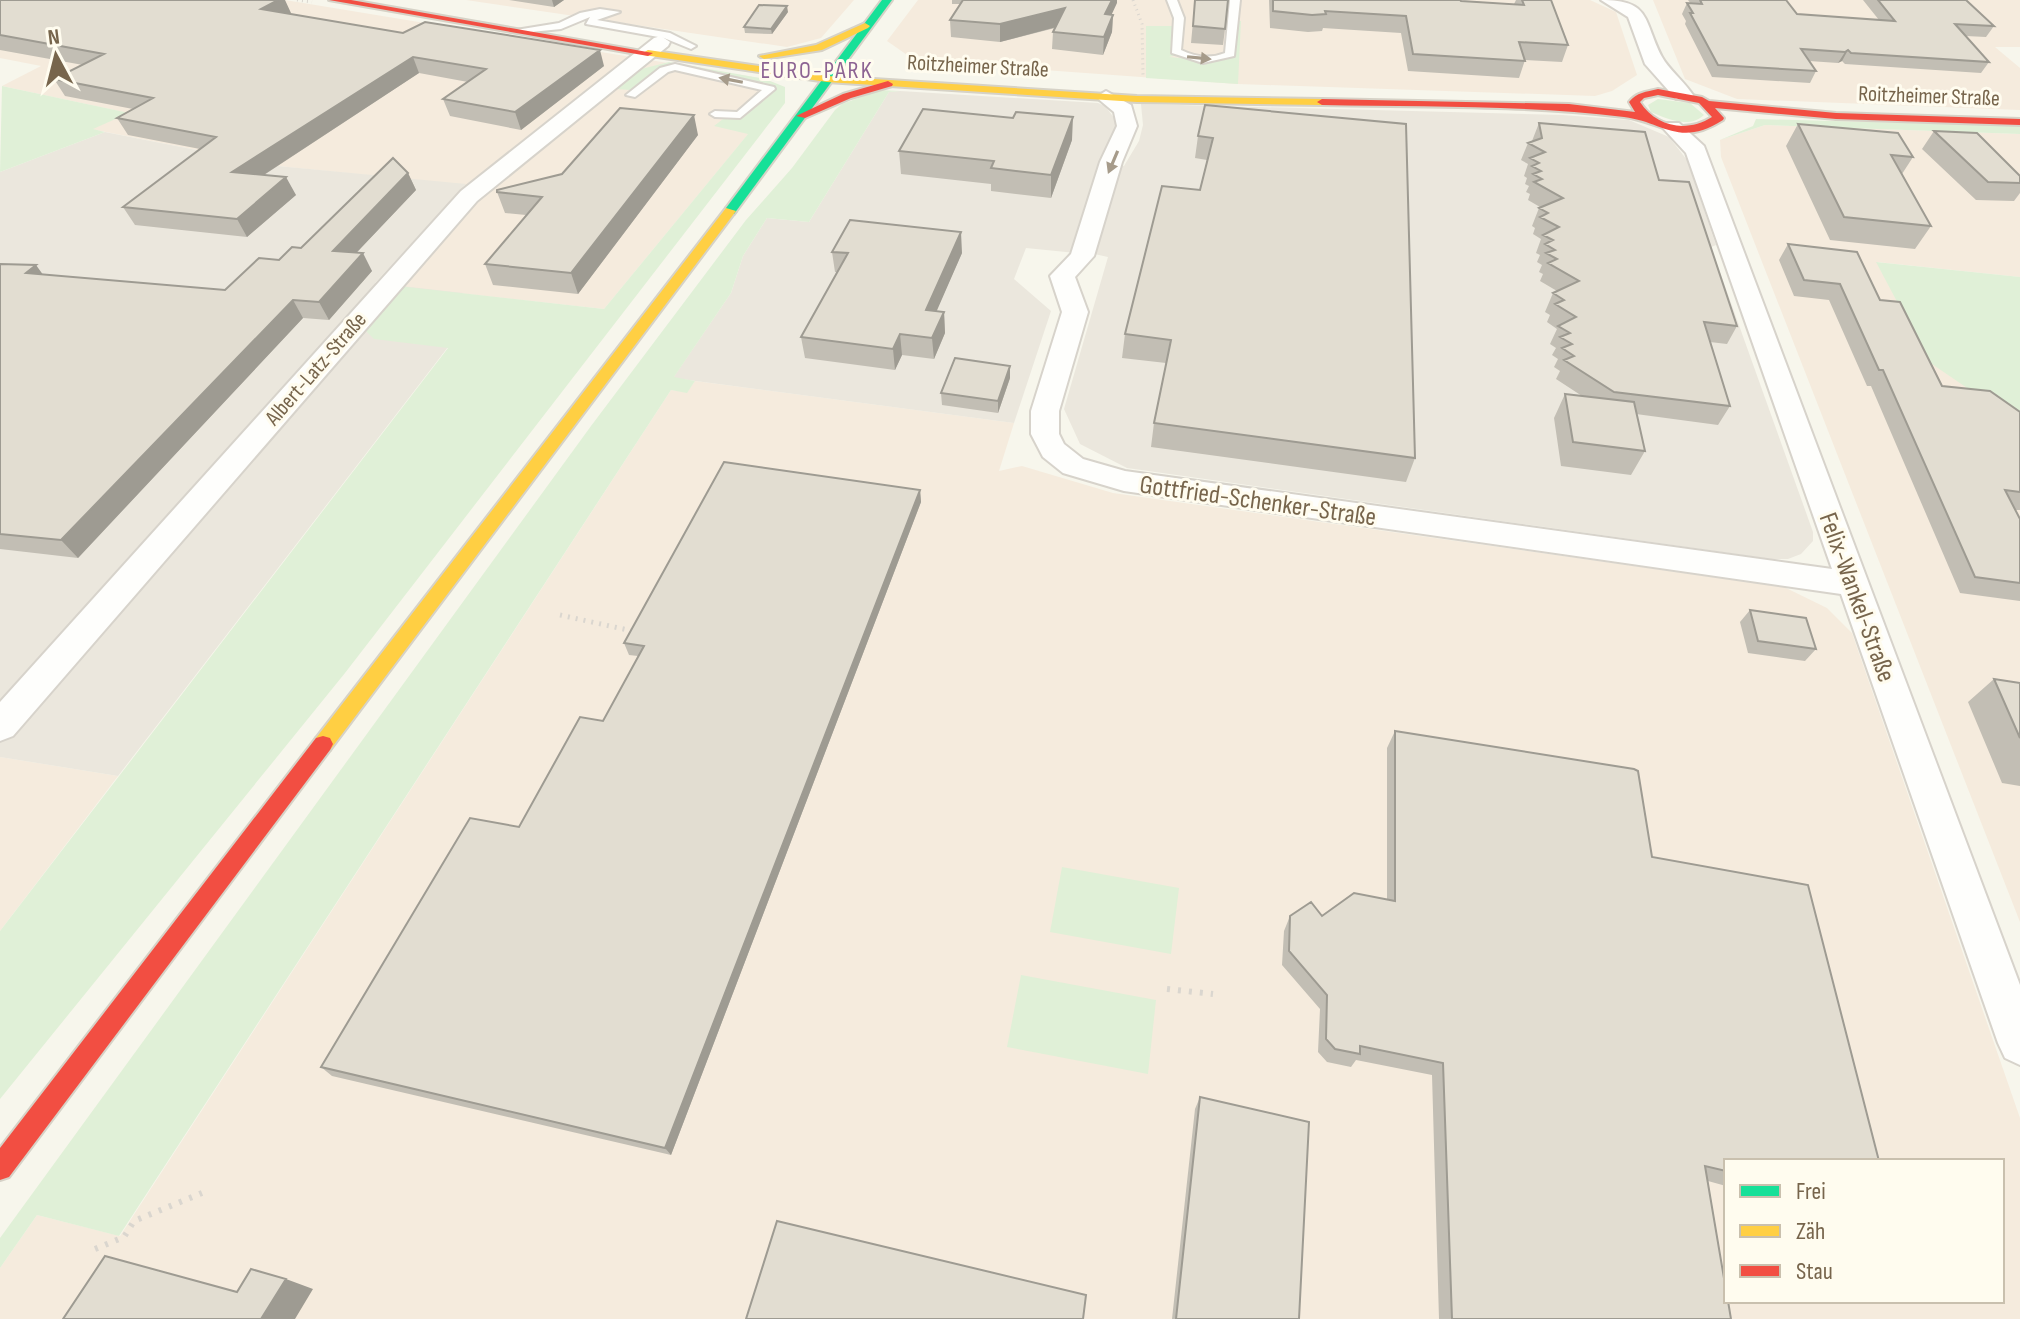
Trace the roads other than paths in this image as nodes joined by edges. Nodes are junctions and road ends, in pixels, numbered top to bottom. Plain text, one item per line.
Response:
1 (334, 0) edge
2 (418, 0) edge
3 (887, 0) edge
4 (1172, 0) edge
5 (1235, 0) edge
6 (1614, 0) edge
7 (561, 26) junction
8 (517, 30) junction
9 (865, 37) junction
10 (691, 46) junction
11 (655, 47) junction
12 (766, 63) junction
13 (889, 63) dead end
14 (1655, 64) junction
15 (832, 73) junction
16 (922, 76) junction
17 (888, 84) junction
18 (631, 95) dead end
19 (1683, 95) junction
20 (1106, 97) junction
21 (1434, 102) junction
22 (1642, 103) junction
23 (715, 114) dead end
24 (801, 116) junction
25 (2020, 122) edge
26 (1707, 125) junction
27 (1672, 127) joint
28 (1854, 584) junction
29 (0, 726) edge
30 (2020, 1043) edge
31 (0, 1168) edge

1 - 8 street, Roitzheimer Straße
2 - 7 street, Roitzheimer Straße
3 - 9 street
4 -> 5 lane
6 - 14 street
7 - 8 lane
7 - 10 lane
7 - 11 street, Roitzheimer Straße
8 - 11 street, Roitzheimer Straße
9 - 12 street
9 - 15 street
10 - 11 street, Roitzheimer Straße
10 - 12 street, Roitzheimer Straße
11 - 12 street, Roitzheimer Straße
11 - 29 street, Albert-Latz-Straße
12 - 15 street, Roitzheimer Straße
12 - 24 street
13 - 16 street
14 - 19 street
14 - 22 street
15 - 16 street, Roitzheimer Straße
15 - 17 street, Roitzheimer Straße
15 - 24 street
16 - 21 street, Roitzheimer Straße
17 - 20 street, Roitzheimer Straße
17 - 24 street
23 -> 18 lane
19 - 22 street, Roitzheimer Straße
19 - 26 street, Roitzheimer Straße
20 - 21 street, Roitzheimer Straße
20 -> 28 street, Gottfried-Schenker-Straße
21 - 22 street, Roitzheimer Straße
22 - 27 street
24 - 31 street
25 - 26 street, Roitzheimer Straße
26 - 27 street, Felix-Wankel-Straße
26 - 28 street, Felix-Wankel-Straße
28 - 30 street, Felix-Wankel-Straße

